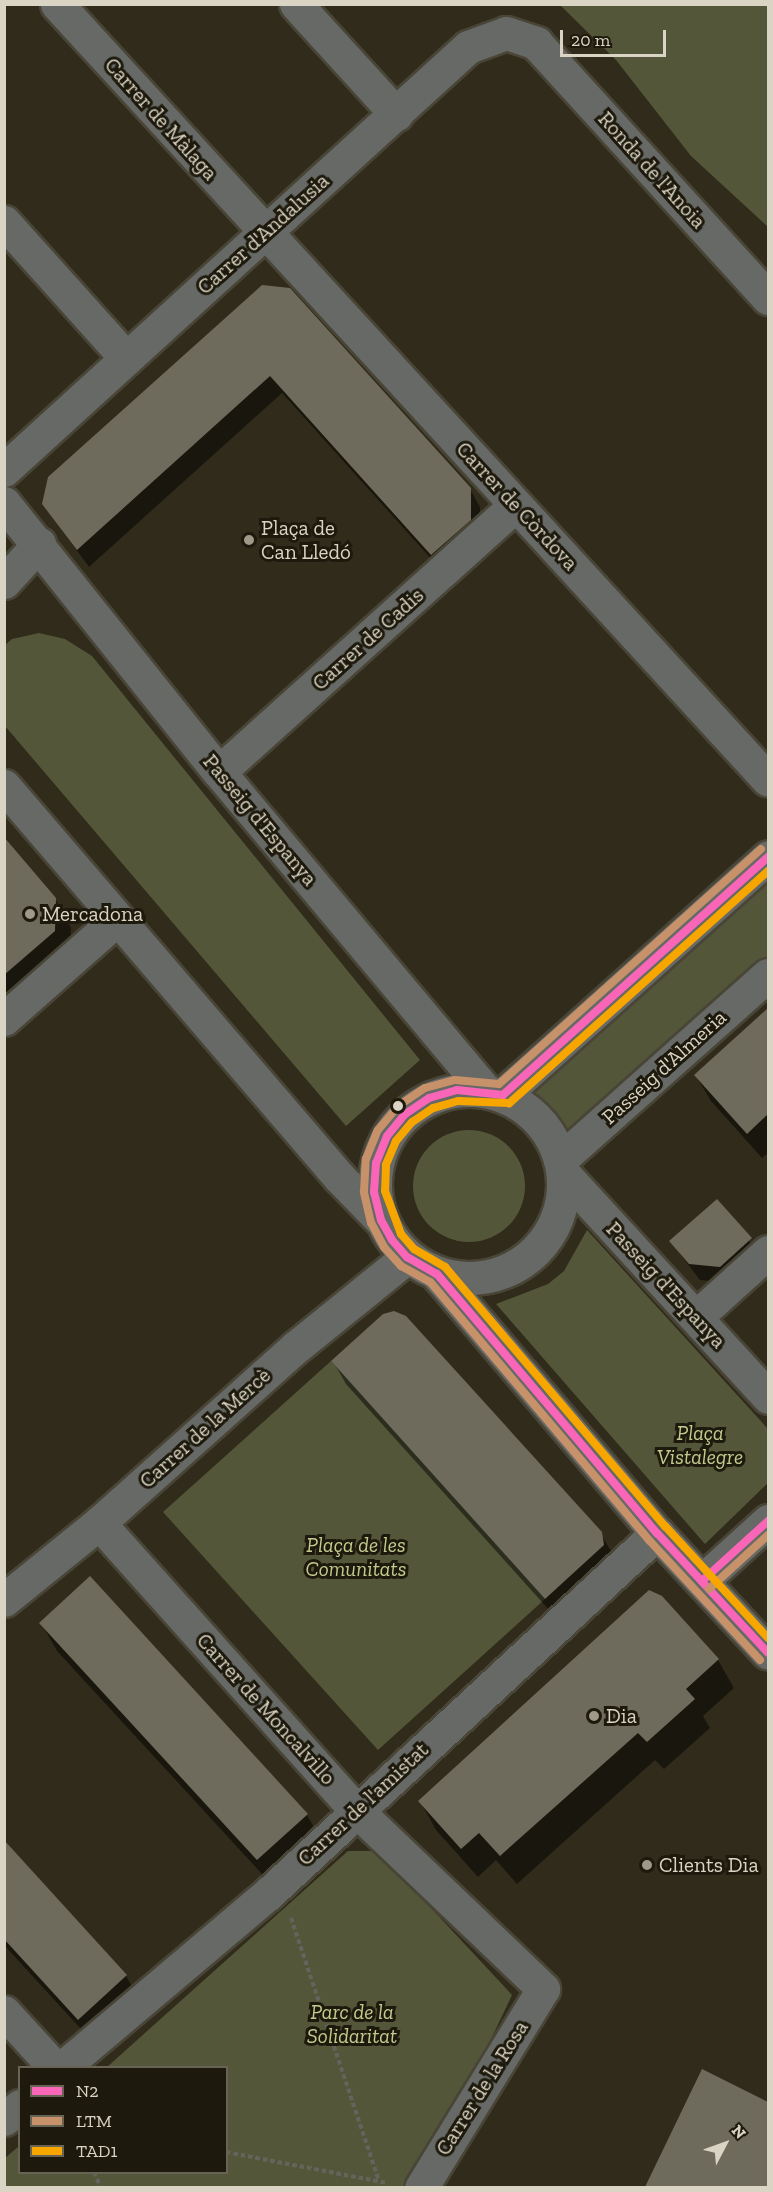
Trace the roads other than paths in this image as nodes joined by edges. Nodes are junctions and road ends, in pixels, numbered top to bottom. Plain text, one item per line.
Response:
1 (57, 4) edge
2 (296, 4) edge
3 (536, 43) joint
4 (396, 114) junction
5 (4, 222) edge
6 (265, 233) junction
7 (768, 298) edge
8 (126, 358) junction
9 (4, 470) edge
10 (4, 502) edge
11 (516, 505) junction
12 (39, 544) junction
13 (4, 582) edge
14 (219, 772) junction
15 (768, 780) edge
16 (4, 786) edge
17 (768, 857) edge
18 (116, 920) junction
19 (768, 975) edge
20 (4, 1019) edge
21 (495, 1093) junction
22 (562, 1166) junction
23 (381, 1220) junction
24 (768, 1252) edge
25 (407, 1257) junction
26 (437, 1274) junction
27 (696, 1317) junction
28 (768, 1397) edge
29 (768, 1521) edge
30 (99, 1523) junction
31 (657, 1533) junction
32 (702, 1581) junction
33 (4, 1600) edge
34 (768, 1653) edge
35 (356, 1809) junction
36 (543, 1989) joint
37 (4, 2012) edge
38 (54, 2066) edge
39 (63, 2066) edge
40 (18, 2108) edge
41 (4, 2119) edge
42 (410, 2186) edge

1 - 6 street, Carrer de Màlaga
2 - 4 street
3 - 4 street, Carrer d'Andalusia
3 - 7 street, Ronda de l'Anoia
4 - 6 street, Carrer d'Andalusia
5 - 8 street
6 - 8 street, Carrer d'Andalusia
6 - 11 street, Carrer de Còrdova
8 - 9 street, Carrer d'Andalusia
10 - 12 street, Passeig d'Espanya
11 - 14 street, Carrer de Cadis
11 - 15 street, Carrer de Còrdova
12 - 13 street
12 - 14 street, Passeig d'Espanya
14 - 21 street, Passeig d'Espanya
16 - 18 street, Passeig d'Espanya
17 - 21 street
18 - 20 street
18 - 23 street, Passeig d'Espanya
19 - 22 street, Passeig d'Almeria
21 - 22 street, Passeig d'Espanya
21 - 23 street, Passeig d'Espanya
22 - 26 street, Passeig d'Espanya
22 - 27 street, Passeig d'Espanya
23 - 25 street, Passeig d'Espanya
24 - 27 street
25 - 26 street, Passeig d'Espanya
25 - 30 street, Carrer de la Mercè
26 - 31 street, Passeig d'Espanya
27 - 28 street, Passeig d'Espanya
29 - 32 street
30 - 33 street, Carrer de la Mercè
30 - 35 street, Carrer de Moncalvillo
31 - 32 street, Passeig d'Espanya
31 - 35 street, Carrer de l'amistat
32 - 34 street, Passeig d'Espanya
35 - 36 street, Carrer de Moncalvillo
35 - 39 street, Carrer de l'amistat
36 - 42 street, Carrer de la Rosa
37 - 38 street
40 - 41 street

